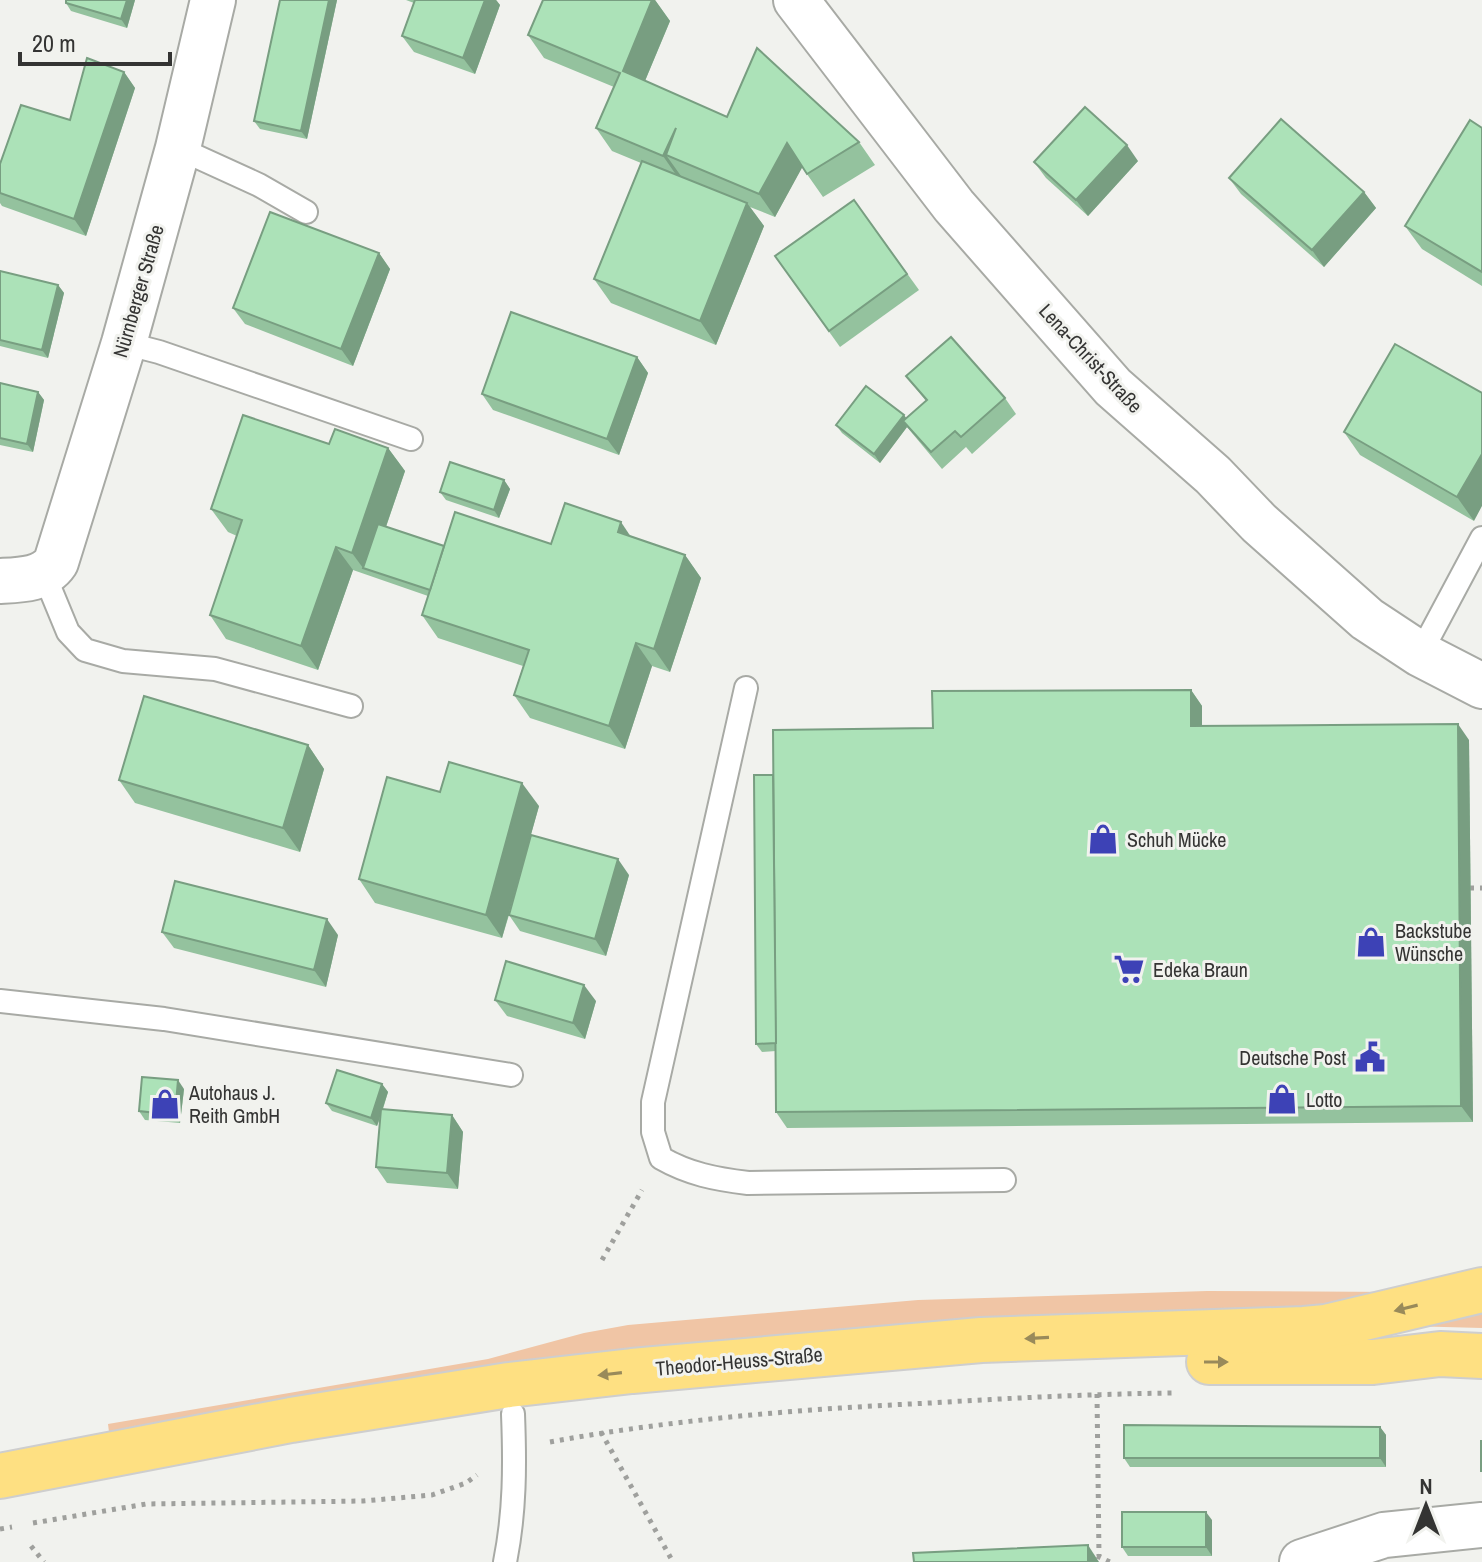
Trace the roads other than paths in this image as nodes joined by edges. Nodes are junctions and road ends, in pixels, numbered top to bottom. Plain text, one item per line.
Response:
1 (213, 0) edge
2 (796, 0) edge
3 (178, 148) junction
4 (306, 212) dead end
5 (124, 343) junction
6 (411, 439) dead end
7 (1482, 538) edge
8 (44, 574) junction
9 (0, 581) edge
10 (1420, 654) junction
11 (1482, 686) edge
12 (746, 688) dead end
13 (351, 706) dead end
14 (0, 1001) edge
15 (511, 1075) dead end
16 (1004, 1180) dead end
17 (1482, 1290) edge
18 (1482, 1356) edge
19 (514, 1431) junction
20 (0, 1476) edge
21 (0, 1502) edge
22 (1482, 1525) edge
23 (505, 1562) edge
24 (1302, 1562) edge

1 - 3 street, Nürnberger Straße
2 - 10 street, Lena-Christ-Straße
3 - 4 lane
3 - 5 street, Nürnberger Straße
5 - 6 lane
5 - 8 street, Nürnberger Straße
7 - 10 lane
8 - 9 street
8 - 13 lane
10 - 11 street, Lena-Christ-Straße
12 - 16 lane
14 - 15 lane
17 -> 20 main road, Theodor-Heuss-Straße
19 -> 18 main road, Theodor-Heuss-Straße
19 - 21 main road, Theodor-Heuss-Straße
19 - 23 lane
22 - 24 street

